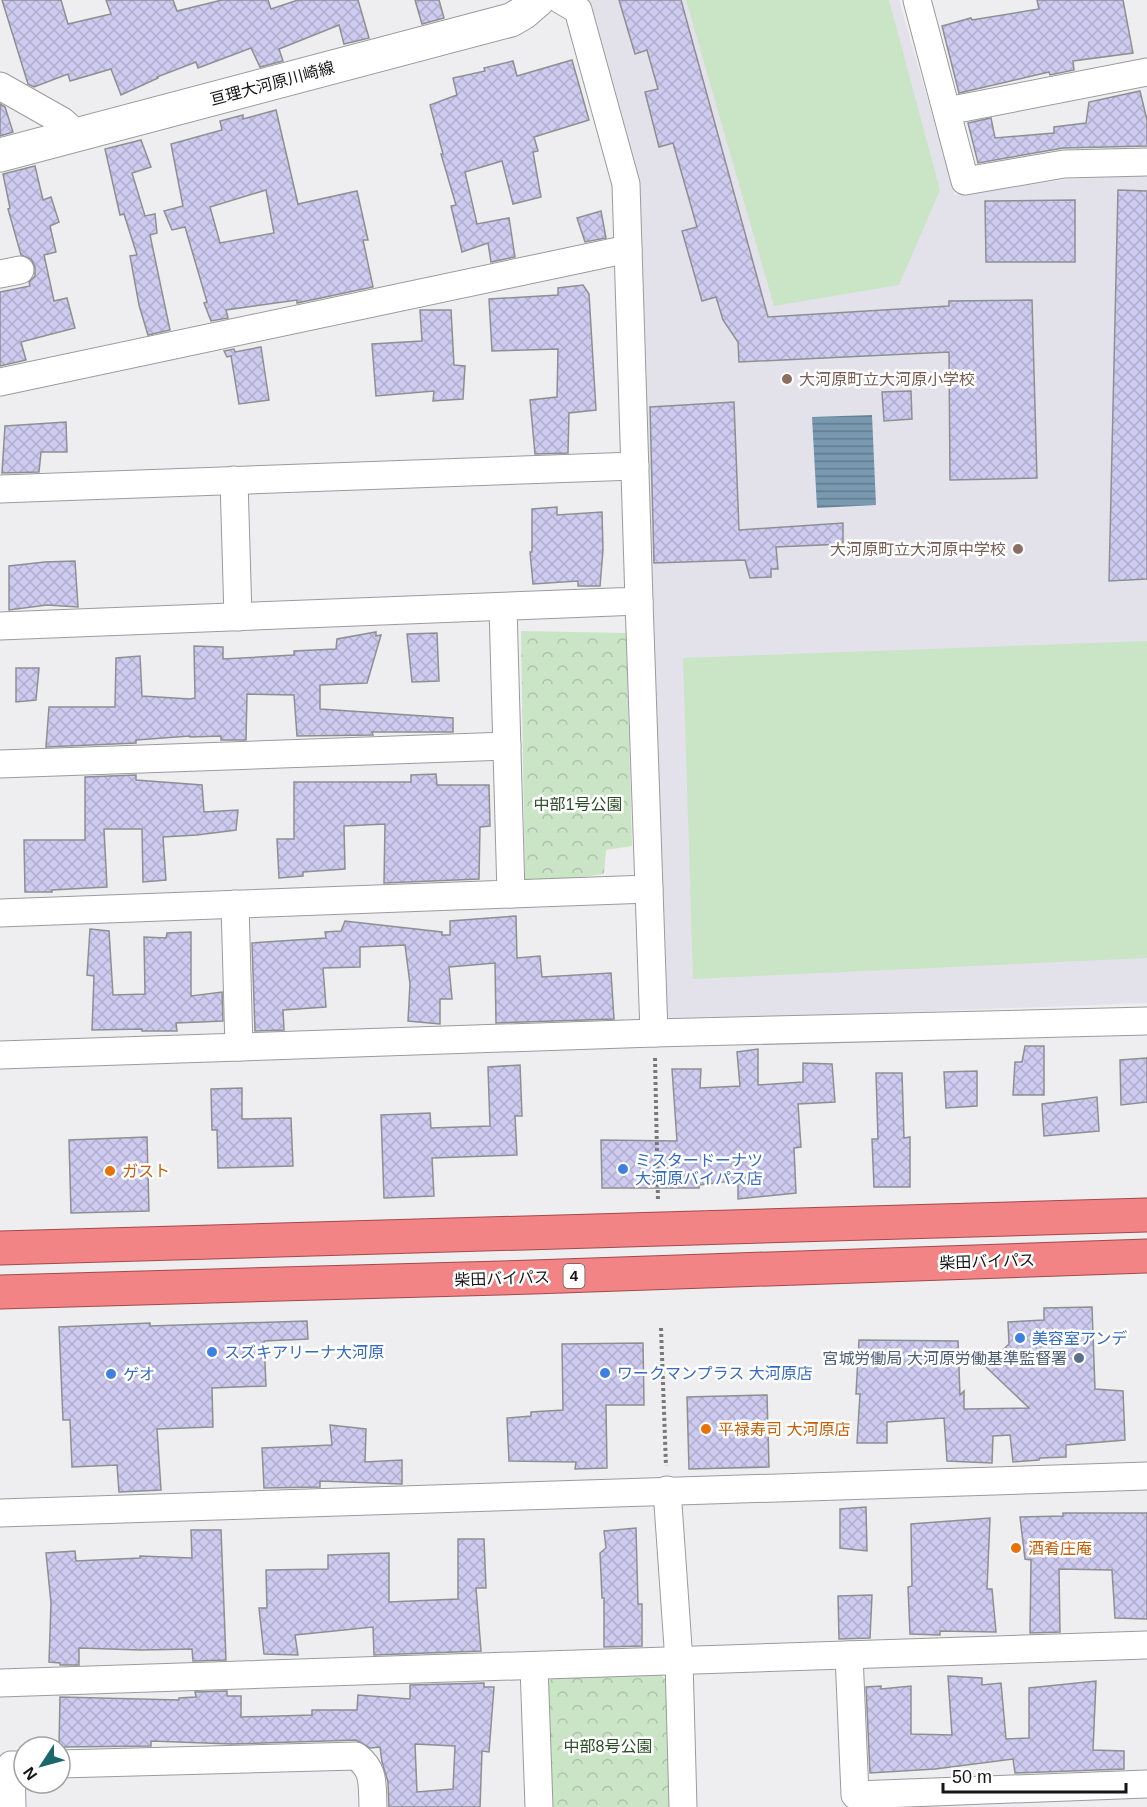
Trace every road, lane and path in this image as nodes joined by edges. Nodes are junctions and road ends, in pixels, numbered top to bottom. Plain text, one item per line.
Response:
1 (538, 0) edge
2 (561, 0) edge
3 (925, 2) edge
4 (1147, 72) edge
5 (0, 86) edge
6 (947, 111) junction
7 (77, 134) junction
8 (0, 155) edge
9 (1147, 162) edge
10 (628, 249) junction
11 (0, 382) edge
12 (635, 466) junction
13 (234, 480) junction
14 (0, 489) edge
15 (639, 601) junction
16 (503, 607) junction
17 (238, 617) junction
18 (0, 626) edge
19 (507, 746) junction
20 (0, 764) edge
21 (649, 889) junction
22 (511, 894) junction
23 (235, 904) junction
24 (0, 913) edge
25 (1147, 1021) edge
26 (654, 1033) junction
27 (239, 1047) junction
28 (0, 1055) edge
29 (658, 1201) dead end
30 (1147, 1215) edge
31 (0, 1248) edge
32 (1147, 1256) edge
33 (0, 1292) edge
34 (661, 1328) dead end
35 (1147, 1476) edge
36 (667, 1490) junction
37 (0, 1513) edge
38 (1147, 1645) edge
39 (849, 1655) junction
40 (679, 1661) junction
41 (534, 1666) junction
42 (0, 1683) edge
43 (72, 1764) edge
44 (12, 1765) edge
45 (1147, 1784) edge
46 (12, 1807) edge
47 (373, 1807) edge
48 (539, 1807) edge
49 (683, 1807) edge

1 - 7 street, 亘理大河原川崎線
2 - 10 street
3 - 6 street
4 - 6 street
5 - 7 street
6 - 9 street
7 - 8 street, 亘理大河原川崎線
10 - 11 street
10 - 12 street
12 - 13 street
12 - 15 street
13 - 14 street
13 - 17 street
15 - 16 street
15 - 21 street
16 - 17 street
16 - 19 street
17 - 18 street
19 - 20 street
19 - 22 street
21 - 22 street
21 - 26 street
22 - 23 street
23 - 24 street
23 - 27 street
25 - 26 street
26 - 27 street
26 - 29 path
27 - 28 street
30 - 31 highway
32 - 33 highway, 柴田バイパス / 4
34 - 36 path
35 - 36 street
36 - 37 street
36 - 40 street
38 - 39 street
39 - 40 street
39 - 45 street
40 - 41 street
40 - 49 street
41 - 42 street
41 - 48 street
43 - 47 street
44 - 46 street

